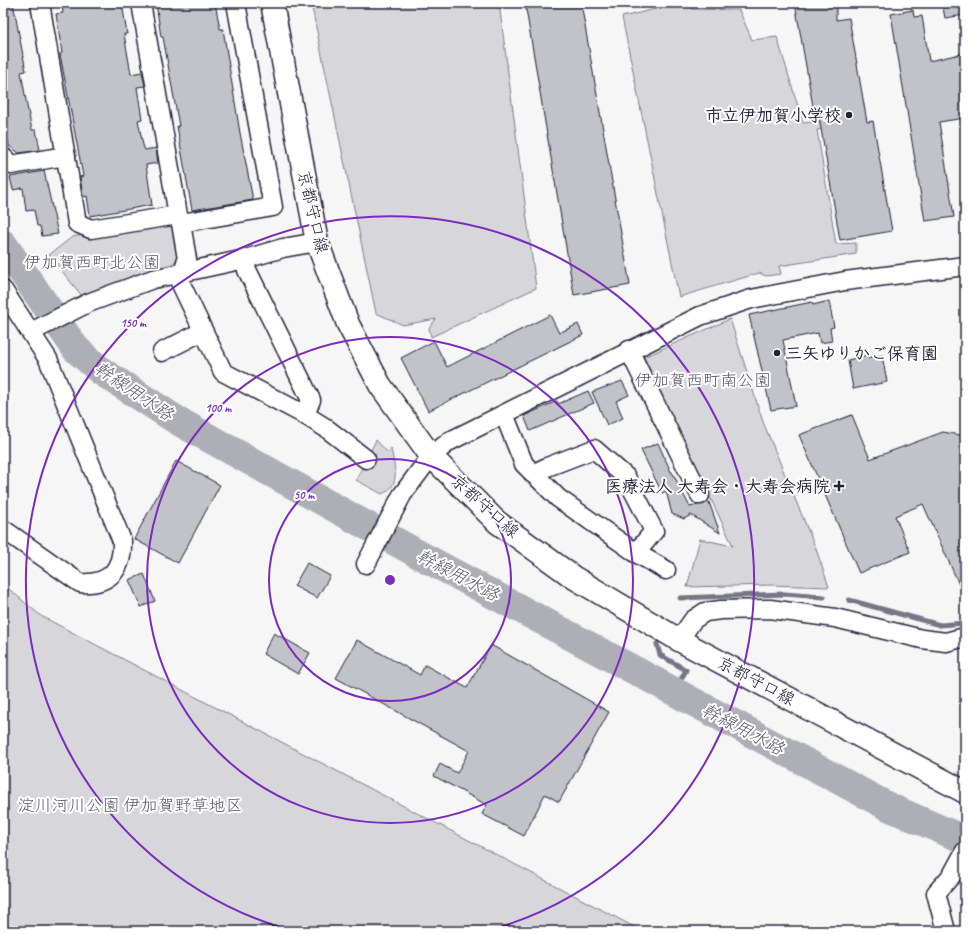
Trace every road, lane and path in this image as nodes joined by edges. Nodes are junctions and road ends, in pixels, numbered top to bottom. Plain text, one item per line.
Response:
1 (40, 3) edge
2 (141, 3) edge
3 (236, 3) edge
4 (272, 3) edge
5 (66, 156) junction
6 (3, 157) edge
7 (179, 219) junction
8 (317, 242) junction
9 (245, 259) junction
10 (965, 266) edge
11 (184, 271) junction
12 (3, 290) edge
13 (203, 331) junction
14 (31, 332) junction
15 (629, 350) junction
16 (162, 352) dead end
17 (504, 414) junction
18 (305, 415) junction
19 (431, 456) junction
20 (366, 459) dead end
21 (533, 474) junction
22 (700, 495) dead end
23 (3, 529) edge
24 (636, 552) junction
25 (366, 564) dead end
26 (666, 570) dead end
27 (965, 637) edge
28 (679, 640) junction
29 (965, 792) edge
30 (965, 851) edge
31 (946, 931) edge

1 - 5 street
2 - 7 street
3 - 7 street
4 - 8 main road, 京都守口線
5 - 6 street
5 - 7 street
7 - 11 street
8 - 9 street
8 - 19 main road, 京都守口線
9 - 11 street
9 - 18 street
10 - 15 street
11 - 13 street
11 - 14 street
12 - 14 street
13 - 16 street
13 - 18 street
14 - 23 street
15 - 17 street
15 - 22 street
17 - 19 street
17 - 21 street
18 - 20 street
19 - 25 street
19 - 28 main road, 京都守口線
21 - 24 street
21 - 24 street
24 - 26 street
27 - 28 street
28 - 29 main road, 京都守口線
30 - 31 street

